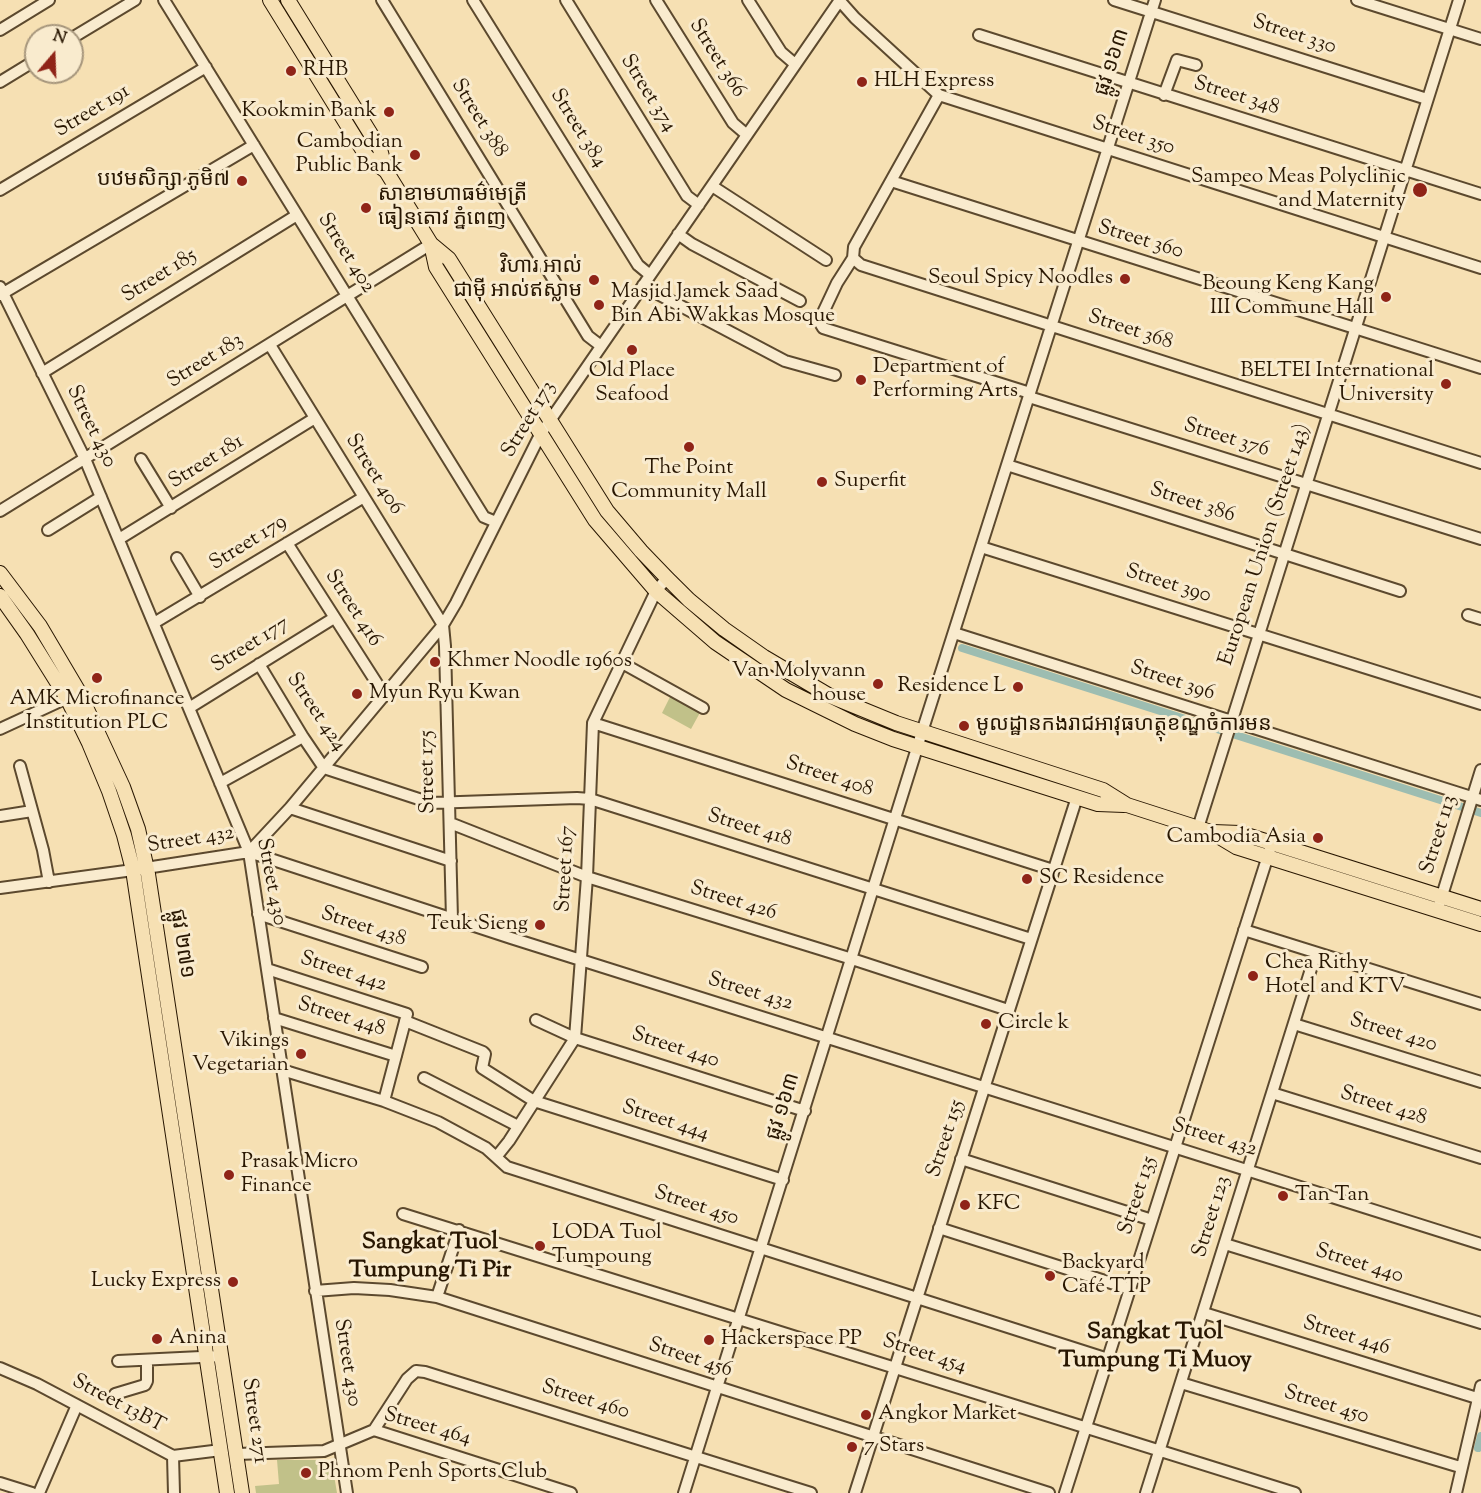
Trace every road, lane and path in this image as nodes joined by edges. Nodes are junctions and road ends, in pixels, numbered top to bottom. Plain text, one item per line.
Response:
1 (50, 0) edge
2 (135, 0) edge
3 (164, 0) edge
4 (270, 0) edge
5 (288, 0) edge
6 (382, 0) edge
7 (474, 0) edge
8 (566, 0) edge
9 (656, 0) edge
10 (748, 0) edge
11 (840, 0) edge
12 (1114, 0) edge
13 (1155, 0) edge
14 (1357, 0) edge
15 (1458, 0) edge
16 (1151, 12) junction
17 (1449, 29) junction
18 (0, 30) edge
19 (84, 31) edge
20 (979, 35) dead end
21 (1481, 39) edge
22 (795, 64) junction
23 (1196, 65) dead end
24 (24, 67) edge
25 (206, 67) junction
26 (0, 82) edge
27 (1128, 84) junction
28 (939, 95) junction
29 (1164, 95) junction
30 (1427, 99) junction
31 (747, 135) junction
32 (254, 145) junction
33 (1108, 149) junction
34 (1405, 170) junction
35 (386, 171) junction
36 (891, 181) junction
37 (712, 186) junction
38 (0, 190) edge
39 (1481, 194) edge
40 (699, 205) junction
41 (297, 215) junction
42 (678, 234) junction
43 (1384, 237) junction
44 (1078, 242) junction
45 (431, 244) junction
46 (853, 258) junction
47 (826, 260) dead end
48 (1481, 268) edge
49 (650, 275) junction
50 (644, 285) junction
51 (1, 292) edge
52 (348, 297) junction
53 (800, 302) dead end
54 (1051, 326) junction
55 (1355, 328) junction
56 (270, 345) junction
57 (602, 346) junction
58 (505, 349) junction
59 (491, 357) junction
60 (1481, 368) edge
61 (42, 373) junction
62 (834, 375) dead end
63 (1030, 395) junction
64 (1328, 414) junction
65 (315, 418) junction
66 (550, 420) junction
67 (540, 435) junction
68 (86, 459) junction
69 (141, 459) dead end
70 (1481, 463) edge
71 (1007, 465) junction
72 (1306, 484) junction
73 (101, 497) junction
74 (364, 497) junction
75 (171, 508) junction
76 (0, 511) edge
77 (496, 522) junction
78 (48, 530) dead end
79 (119, 539) junction
80 (1481, 539) edge
81 (287, 543) junction
82 (981, 547) junction
83 (1284, 554) junction
84 (177, 558) dead end
85 (0, 573) edge
86 (667, 578) junction
87 (656, 591) junction
88 (1400, 591) dead end
89 (0, 596) edge
90 (200, 597) junction
91 (1468, 615) dead end
92 (334, 618) junction
93 (1481, 619) edge
94 (154, 623) junction
95 (443, 625) junction
96 (954, 633) junction
97 (1258, 634) junction
98 (622, 663) junction
99 (259, 664) junction
100 (385, 696) junction
101 (830, 696) junction
102 (67, 698) junction
103 (1481, 704) edge
104 (189, 708) junction
105 (703, 708) dead end
106 (823, 710) junction
107 (593, 723) junction
108 (0, 729) edge
109 (1228, 730) junction
110 (922, 732) junction
111 (303, 736) junction
112 (918, 746) junction
113 (20, 766) dead end
114 (324, 768) junction
115 (1481, 770) edge
116 (220, 783) junction
117 (1077, 797) junction
118 (590, 799) junction
119 (449, 803) junction
120 (1473, 804) edge
121 (1126, 805) junction
122 (290, 808) junction
123 (32, 811) junction
124 (0, 816) edge
125 (895, 820) junction
126 (450, 823) junction
127 (1204, 830) junction
128 (1272, 843) junction
129 (249, 852) junction
130 (1268, 857) junction
131 (451, 861) junction
132 (140, 869) junction
133 (1053, 870) junction
134 (587, 877) junction
135 (49, 882) junction
136 (0, 888) edge
137 (874, 888) junction
138 (1442, 896) junction
139 (1481, 909) edge
140 (1437, 910) junction
141 (258, 914) junction
142 (452, 919) junction
143 (1481, 924) edge
144 (1244, 930) junction
145 (1031, 939) junction
146 (1316, 953) junction
147 (852, 958) junction
148 (580, 960) junction
149 (422, 967) dead end
150 (267, 969) junction
151 (1481, 1004) edge
152 (1008, 1010) junction
153 (406, 1017) junction
154 (274, 1018) junction
155 (536, 1020) dead end
156 (1294, 1024) junction
157 (575, 1038) junction
158 (827, 1038) junction
159 (396, 1056) junction
160 (282, 1070) junction
161 (424, 1078) dead end
162 (1481, 1082) edge
163 (984, 1087) junction
164 (1272, 1093) junction
165 (384, 1101) junction
166 (534, 1101) junction
167 (805, 1111) junction
168 (518, 1126) junction
169 (1175, 1148) junction
170 (497, 1156) junction
171 (1481, 1158) edge
172 (961, 1160) junction
173 (1248, 1170) junction
174 (783, 1180) junction
175 (403, 1214) dead end
176 (1152, 1220) junction
177 (939, 1228) junction
178 (459, 1230) junction
179 (1225, 1244) junction
180 (1481, 1244) edge
181 (761, 1248) junction
182 (1130, 1289) junction
183 (315, 1291) junction
184 (437, 1297) junction
185 (916, 1298) junction
186 (1203, 1313) junction
187 (739, 1318) junction
188 (1481, 1323) edge
189 (207, 1356) junction
190 (222, 1356) junction
191 (1108, 1359) junction
192 (147, 1360) junction
193 (118, 1361) dead end
194 (895, 1366) junction
195 (1, 1372) edge
196 (1181, 1383) junction
197 (1481, 1386) edge
198 (717, 1388) junction
199 (115, 1394) dead end
200 (1477, 1398) junction
201 (77, 1405) junction
202 (1086, 1428) junction
203 (374, 1430) junction
204 (873, 1437) junction
205 (340, 1446) junction
206 (221, 1450) junction
207 (1159, 1451) junction
208 (237, 1454) junction
209 (173, 1456) junction
210 (696, 1456) junction
211 (1460, 1467) junction
212 (0, 1483) edge
213 (32, 1493) edge
214 (39, 1493) edge
215 (174, 1493) edge
216 (227, 1493) edge
217 (242, 1493) edge
218 (347, 1493) edge
219 (571, 1493) edge
220 (684, 1493) edge
221 (811, 1493) edge
222 (855, 1493) edge
223 (1049, 1493) edge
224 (1065, 1493) edge
225 (1146, 1493) edge
226 (1295, 1493) edge
227 (1456, 1493) edge

1 - 18 street
2 - 19 street
3 - 25 street, Street 402
4 - 35 main road
5 - 35 main road
6 - 57 street, Street 388
7 - 49 street, Street 384
8 - 40 street, Street 374
9 - 31 street, Street 366
10 - 22 street
11 - 22 street, Street 173
11 - 28 street, Street 350
12 - 16 street, Street 330
13 - 16 street, ផ្លូវ ១៦៣
14 - 17 street
15 - 17 street, European Union (Street 143)
16 - 27 street, ផ្លូវ ១៦៣
16 - 30 street, Street 330
17 - 21 street
17 - 30 street, European Union (Street 143)
20 - 27 street, Street 348
22 - 31 street, Street 173
23 - 29 street
24 - 26 street
25 - 32 street, Street 402
25 - 38 street, Street 191
27 - 29 street, Street 348
27 - 33 street, ផ្លូវ ១៦៣
28 - 33 street, Street 350
28 - 36 street
29 - 34 street, Street 348
30 - 34 street, European Union (Street 143)
31 - 37 street, Street 173
32 - 41 street, Street 402
32 - 51 street
33 - 43 street, Street 350
33 - 44 street, ផ្លូវ ១៦៣
34 - 39 street, Street 348
34 - 43 street, European Union (Street 143)
35 - 45 main road
36 - 44 street, Street 360
36 - 46 street
37 - 40 street, Street 173
37 - 47 street
40 - 42 street, Street 173
41 - 52 street, Street 402
41 - 61 street, Street 185
42 - 49 street, Street 173
42 - 53 street
43 - 48 street, Street 350
43 - 55 street, European Union (Street 143)
44 - 54 street, ផ្លូវ ១៦៣
44 - 55 street, Street 360
45 - 52 street, Street 183
45 - 58 main road
45 - 59 main road
46 - 54 street, Street 368
46 - 63 street, Street 376
49 - 50 street, Street 173
50 - 57 street, Street 173
50 - 62 street
51 - 61 street, Street 430
52 - 56 street, Street 183
52 - 77 street, Street 402
54 - 63 street, ផ្លូវ ១៦៣
54 - 64 street, Street 368
55 - 60 street, Street 360
55 - 64 street, European Union (Street 143)
56 - 65 street, Street 406
56 - 68 street, Street 183
57 - 66 street, Street 173
58 - 59 main road
58 - 66 main road
59 - 67 main road
61 - 68 street, Street 430
63 - 71 street, ផ្លូវ ១៦៣
63 - 72 street, Street 376
64 - 70 street, Street 368
64 - 72 street, European Union (Street 143)
65 - 74 street, Street 406
65 - 75 street, Street 181
66 - 67 street, Street 173
66 - 86 main road
67 - 77 street, Street 173
67 - 87 main road
68 - 73 street, Street 430
68 - 76 street, Street 183
69 - 75 street
71 - 82 street, ផ្លូវ ១៦៣
71 - 83 street, Street 386
72 - 80 street, Street 376
72 - 83 street, European Union (Street 143)
73 - 78 street
73 - 79 street, Street 430
74 - 81 street, Street 179
74 - 95 street, Street 406
75 - 79 street, Street 181
77 - 95 street, Street 173
79 - 94 street, Street 430
81 - 90 street, Street 179
81 - 92 street, Street 416
82 - 96 street, ផ្លូវ ១៦៣
82 - 97 street, Street 390
83 - 88 street, Street 386
83 - 97 street, European Union (Street 143)
84 - 90 street
85 - 132 main road, ផ្លូវ ២៧១
86 - 87 street, Street 167
86 - 101 main road
87 - 98 street, Street 167
87 - 106 main road
89 - 102 main road, ផ្លូវ ២៧១
90 - 94 street, Street 179
91 - 93 street
92 - 99 street, Street 177
92 - 100 street, Street 416
94 - 104 street, Street 430
95 - 100 street, Street 173
95 - 119 street, Street 175
96 - 109 street, Street 396
96 - 110 street, ផ្លូវ ១៦៣
97 - 103 street, Street 390
97 - 109 street, European Union (Street 143)
98 - 105 street
98 - 107 street, Street 167
99 - 104 street, Street 177
99 - 111 street, Street 424
100 - 114 street, Street 173
101 - 106 main road
101 - 110 main road
102 - 108 street
102 - 132 main road, ផ្លូវ ២៧១
104 - 116 street, Street 430
106 - 112 main road
107 - 118 street, Street 167
107 - 125 street, Street 408
109 - 120 street, Street 396
109 - 127 street, European Union (Street 143)
110 - 112 street, ផ្លូវ ១៦៣
110 - 121 main road
111 - 114 street, Street 424
111 - 116 street
112 - 117 main road
112 - 125 street, ផ្លូវ ១៦៣
113 - 123 street
114 - 119 street, Street 424
114 - 122 street, Street 173
115 - 120 street, Street 113
116 - 129 street, Street 430
117 - 121 main road
117 - 133 street, Street 155
118 - 119 street, Street 418
118 - 134 street, Street 167
118 - 137 street, Street 418
119 - 126 street, Street 175
120 - 138 street, Street 113
121 - 127 main road
122 - 129 street, Street 173
122 - 131 street
123 - 124 street
123 - 135 street
125 - 133 street, Street 408
125 - 137 street, ផ្លូវ ១៦៣
126 - 131 street, Street 175
126 - 134 street, Street 426
127 - 128 main road
127 - 130 main road
128 - 130 street, Street 135
128 - 138 main road
129 - 132 street, Street 432
129 - 141 street, Street 430
129 - 142 street, Street 432
130 - 140 main road
130 - 144 street, Street 135
131 - 142 street, Street 175
132 - 135 street, Street 432
132 - 189 main road, ផ្លូវ ២៧១
132 - 190 main road, ផ្លូវ ២៧១
133 - 145 street, Street 155
134 - 147 street, Street 426
134 - 148 street, Street 167
135 - 136 street, Street 432
137 - 145 street, Street 418
137 - 147 street, ផ្លូវ ១៦៣
138 - 139 main road
138 - 140 street, Street 113
140 - 143 main road
141 - 149 street, Street 438
141 - 150 street, Street 430
142 - 148 street, Street 432
144 - 146 street
144 - 169 street, Street 135
145 - 152 street, Street 155
146 - 151 street
146 - 156 street, Street 123
147 - 152 street, Street 426
147 - 158 street, ផ្លូវ ១៦៣
148 - 157 street, Street 167
148 - 158 street, Street 432
150 - 153 street, Street 442
150 - 154 street, Street 430
152 - 163 street, Street 155
153 - 159 street
153 - 166 street, Street 442
154 - 159 street, Street 448
154 - 160 street, Street 430
155 - 157 street, Street 440
156 - 162 street, Street 420
156 - 164 street, Street 123
157 - 166 street, Street 167
157 - 167 street, Street 440
158 - 163 street, Street 432
158 - 167 street, ផ្លូវ ១៦៣
159 - 165 street
160 - 165 street, Street 450
160 - 183 street, Street 430
161 - 168 street
163 - 169 street, Street 432
163 - 172 street, Street 155
164 - 171 street, Street 428
164 - 173 street, Street 123
165 - 170 street, Street 450
166 - 168 street, Street 167
166 - 174 street, Street 444
167 - 174 street, ផ្លូវ ១៦៣
168 - 170 street, Street 167
169 - 173 street, Street 432
169 - 176 street, Street 135
170 - 181 street, Street 450
172 - 176 street
172 - 177 street, Street 155
173 - 179 street, Street 123
173 - 180 street, Street 432
174 - 181 street, ផ្លូវ ១៦៣
175 - 178 street, Street 454
176 - 182 street, Street 135
177 - 182 street
177 - 185 street, Street 155
178 - 184 street
178 - 187 street, Street 454
179 - 186 street, Street 123
179 - 188 street, Street 440
181 - 185 street, Street 450
181 - 187 street, ផ្លូវ ១៦៣
182 - 191 street, Street 135
183 - 184 street, Street 456
183 - 205 street, Street 430
184 - 198 street, Street 456
185 - 191 street, Street 450
185 - 194 street, Street 155
186 - 196 street, Street 123
186 - 200 street, Street 446
187 - 194 street, Street 454
187 - 198 street, ផ្លូវ ១៦៣
189 - 190 street
189 - 192 street
189 - 206 main road, Street 271
190 - 208 main road, Street 271
191 - 202 street, Street 135
192 - 193 street
192 - 199 street
194 - 202 street, Street 454
194 - 204 street, Street 155
195 - 201 street, Street 13BT
196 - 207 street, Street 123
196 - 211 street, Street 450
197 - 200 street
198 - 204 street, Street 456
198 - 210 street, ផ្លូវ ១៦៣
200 - 211 street
201 - 209 street, Street 13BT
201 - 214 street
202 - 207 street, Street 454
202 - 224 street, Street 135
203 - 205 street, Street 464
203 - 210 street, Street 460
203 - 219 street, Street 464
204 - 222 street, Street 155
204 - 223 street, Street 456
205 - 208 street, Street 464
205 - 218 street, Street 430
206 - 209 street, Street 13BT
206 - 216 main road, Street 271
207 - 225 street, Street 123
207 - 226 street, Street 454
208 - 217 main road, Street 271
209 - 215 street
210 - 220 street, ផ្លូវ ១៦៣
210 - 221 street, Street 460
211 - 227 street
212 - 213 street

